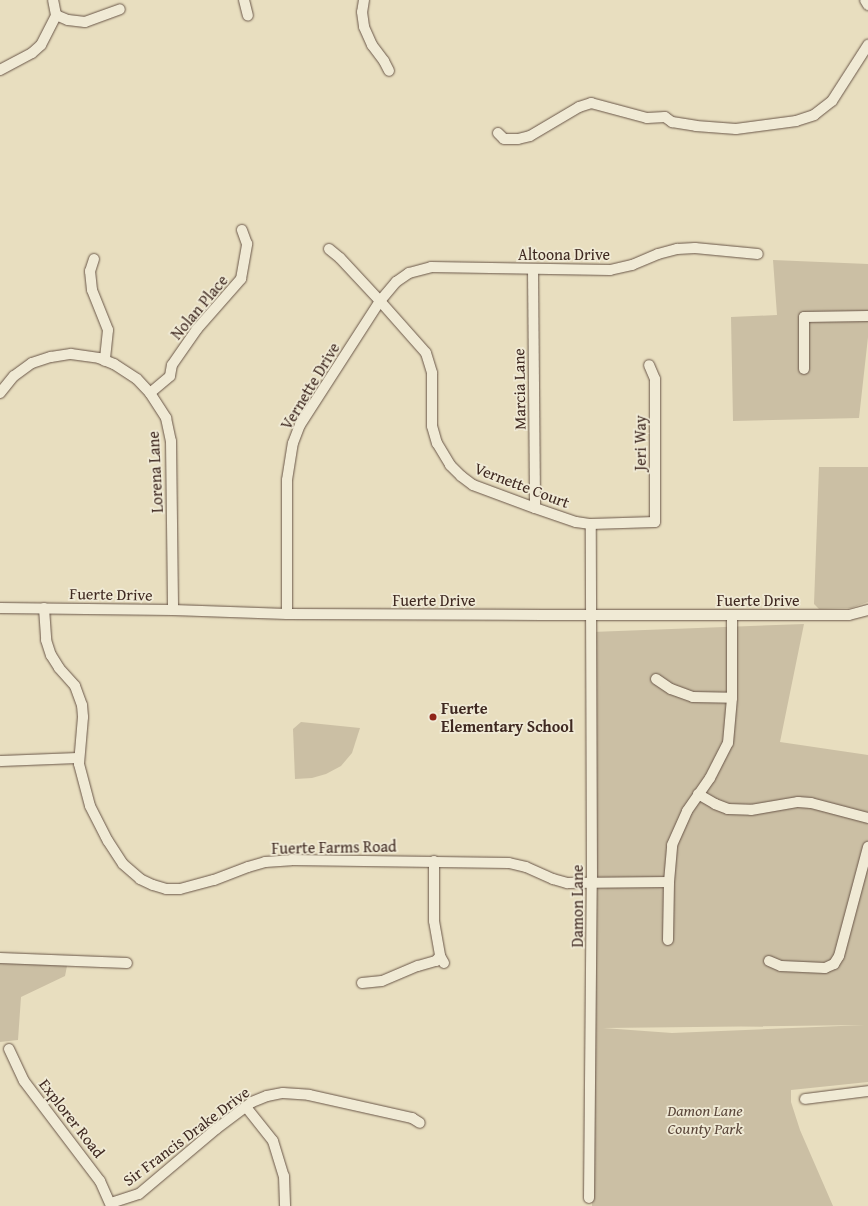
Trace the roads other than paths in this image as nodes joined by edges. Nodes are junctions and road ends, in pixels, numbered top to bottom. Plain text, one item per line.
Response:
1 (53, 0) edge
2 (244, 0) edge
3 (364, 0) edge
4 (865, 0) edge
5 (868, 5) edge
6 (120, 9) dead end
7 (56, 15) junction
8 (248, 16) dead end
9 (868, 45) edge
10 (0, 70) edge
11 (389, 71) dead end
12 (498, 133) dead end
13 (242, 230) dead end
14 (329, 249) dead end
15 (758, 254) dead end
16 (94, 259) dead end
17 (532, 270) junction
18 (380, 301) junction
19 (868, 316) edge
20 (105, 361) junction
21 (649, 366) dead end
22 (804, 369) dead end
23 (0, 393) edge
24 (150, 393) junction
25 (536, 508) junction
26 (655, 522) joint
27 (591, 524) junction
28 (0, 608) edge
29 (44, 608) junction
30 (173, 610) junction
31 (868, 610) edge
32 (287, 614) junction
33 (592, 614) junction
34 (732, 615) junction
35 (656, 679) dead end
36 (732, 698) junction
37 (79, 758) junction
38 (0, 761) edge
39 (698, 794) junction
40 (868, 818) edge
41 (868, 847) edge
42 (434, 861) junction
43 (669, 882) junction
44 (592, 883) junction
45 (668, 940) dead end
46 (0, 958) edge
47 (769, 961) dead end
48 (127, 963) dead end
49 (362, 983) dead end
50 (9, 1049) dead end
51 (868, 1091) edge
52 (805, 1099) dead end
53 (246, 1107) junction
54 (420, 1123) dead end
55 (589, 1198) dead end
56 (111, 1205) edge
57 (286, 1206) edge

1 - 7 street
2 - 8 street
3 - 11 street
4 - 5 street
6 - 7 street
7 - 10 street
9 - 12 street
13 - 24 street, Nolan Place
14 - 18 street, Vernette Court
15 - 17 street, Altoona Drive
16 - 20 street
17 - 18 street, Altoona Drive
17 - 25 street, Marcia Lane
18 - 25 street, Vernette Court
18 - 32 street, Vernette Drive
19 - 22 street
20 - 23 street, Lorena Lane
20 - 24 street, Lorena Lane
21 - 26 street, Jeri Way
24 - 30 street, Lorena Lane
25 - 27 street, Vernette Court
26 - 27 street, Vernette Court
27 - 33 street
28 - 29 street, Fuerte Drive
29 - 30 street, Fuerte Drive
29 - 37 street, Fuerte Farms Road
30 - 32 street, Fuerte Drive
31 - 34 street, Fuerte Drive
32 - 33 street, Fuerte Drive
33 - 34 street, Fuerte Drive
33 - 44 street, Damon Lane
34 - 36 street
35 - 36 street
36 - 39 street
37 - 38 street
37 - 42 street, Fuerte Farms Road
39 - 40 street
39 - 43 street
41 - 47 street
42 - 44 street, Fuerte Farms Road
42 - 49 street
43 - 44 street, Fuerte Farms Road
43 - 45 street
44 - 55 street, Damon Lane
46 - 48 street
50 - 56 street, Explorer Road
51 - 52 street
53 - 54 street, Sir Francis Drake Drive
53 - 56 street, Sir Francis Drake Drive
53 - 57 street

